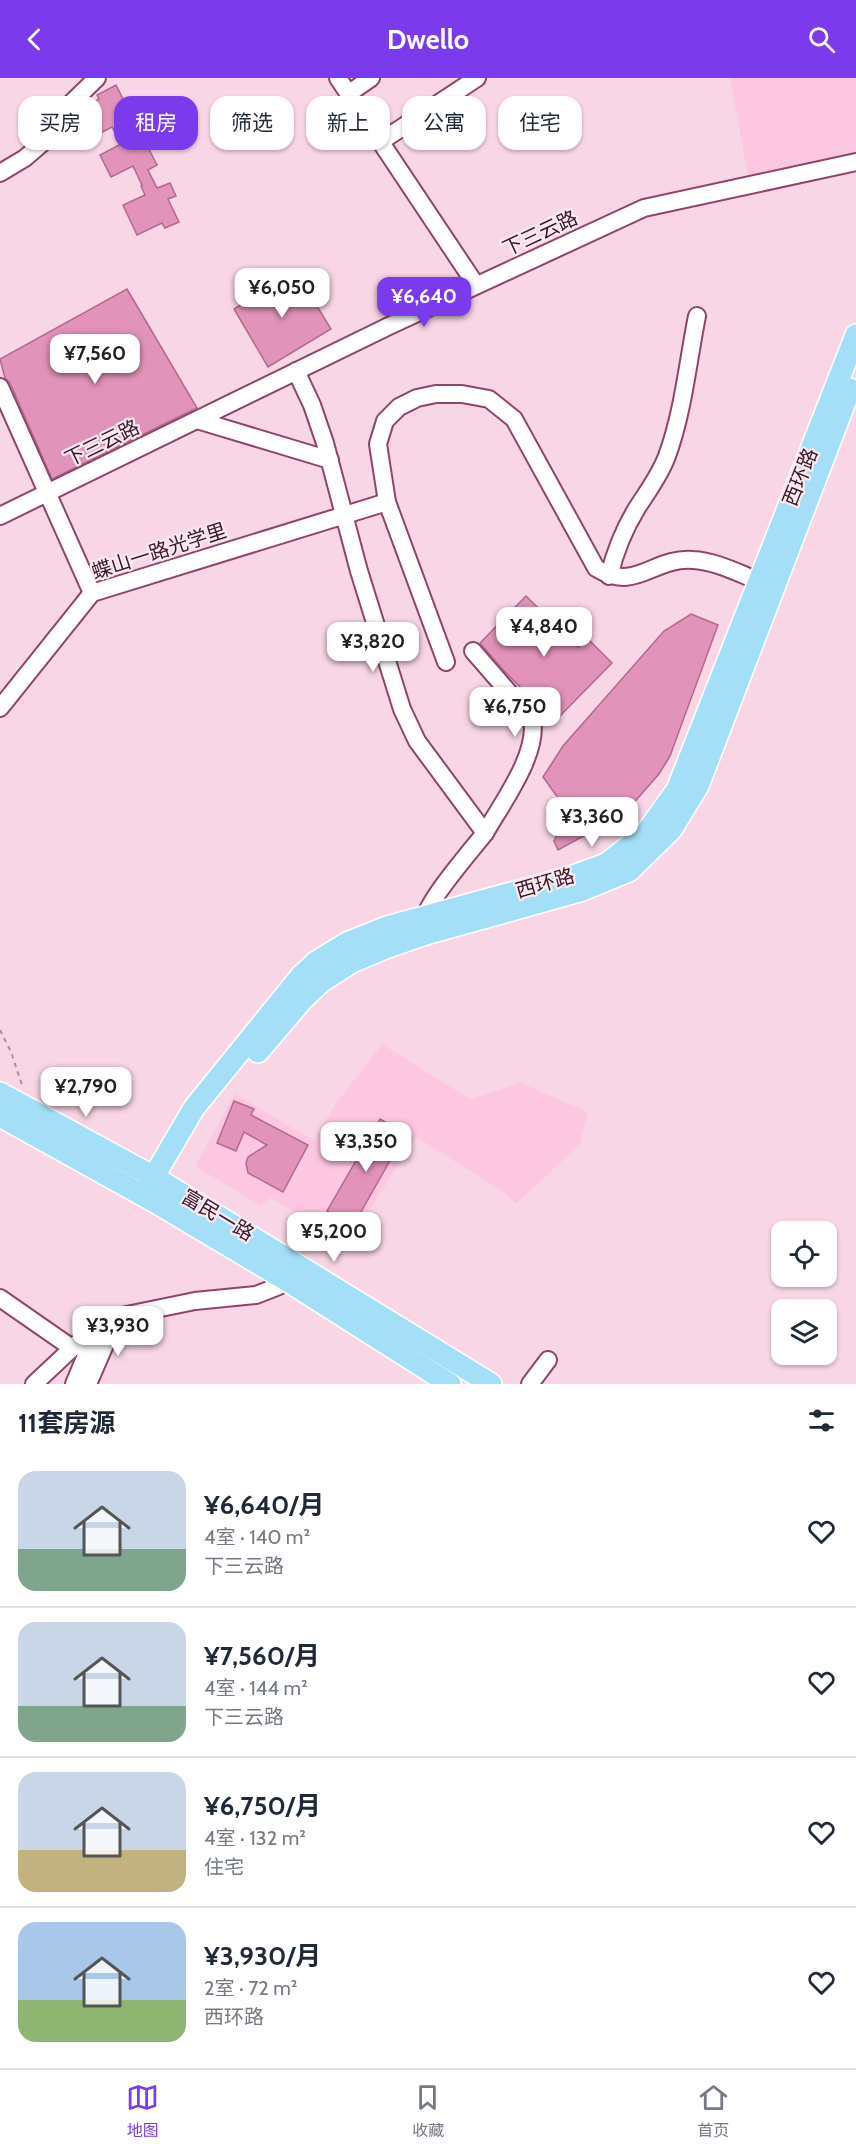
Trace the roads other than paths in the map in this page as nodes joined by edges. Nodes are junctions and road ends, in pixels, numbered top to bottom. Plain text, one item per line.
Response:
1 (97, 78) edge
2 (338, 78) edge
3 (371, 78) edge
4 (477, 78) edge
5 (348, 94) joint
6 (390, 135) edge
7 (385, 150) edge
8 (856, 162) edge
9 (0, 173) edge
10 (476, 285) junction
11 (697, 316) dead end
12 (856, 335) edge
13 (296, 371) junction
14 (856, 374) edge
15 (0, 387) edge
16 (196, 420) junction
17 (330, 460) junction
18 (46, 494) junction
19 (387, 502) junction
20 (344, 515) junction
21 (0, 516) edge
22 (609, 576) junction
23 (759, 581) junction
24 (92, 593) junction
25 (473, 651) dead end
26 (446, 662) dead end
27 (0, 708) edge
28 (485, 833) junction
29 (425, 926) junction
30 (0, 1094) edge
31 (0, 1116) edge
32 (154, 1189) junction
33 (291, 1272) junction
34 (0, 1298) edge
35 (117, 1317) junction
36 (99, 1323) junction
37 (72, 1348) junction
38 (548, 1360) dead end
39 (34, 1384) edge
40 (74, 1384) edge
41 (88, 1384) edge
42 (450, 1384) edge
43 (491, 1384) edge
44 (530, 1384) edge

1 - 9 street
2 - 5 street
3 - 5 street
4 - 6 street
7 - 10 street
8 - 10 street, 下三云路
10 - 13 street, 下三云路
11 - 22 street
12 - 23 main road, 西环路
13 - 16 street, 下三云路
13 - 17 street
14 - 29 main road, 西环路
15 - 18 street
16 - 17 street
16 - 18 street, 下三云路
17 - 20 street
18 - 21 street, 下三云路
18 - 24 street
19 - 20 street, 蝶山一路光学里
19 - 22 street
19 - 26 street
20 - 24 street, 蝶山一路光学里
20 - 28 street
22 - 23 street
23 - 29 main road, 西环路
24 - 27 street, 蝶山一路光学里
25 - 28 street
28 - 29 street
29 - 32 main road, 西环路
30 - 32 main road, 富民一路
31 - 32 main road
32 - 33 main road, 富民一路
33 - 35 street
33 - 42 main road, 富民一路
33 - 43 main road, 富民一路
34 - 37 street
35 - 36 street
35 - 41 street
36 - 37 street
36 - 40 street
37 - 39 street
38 - 44 street

